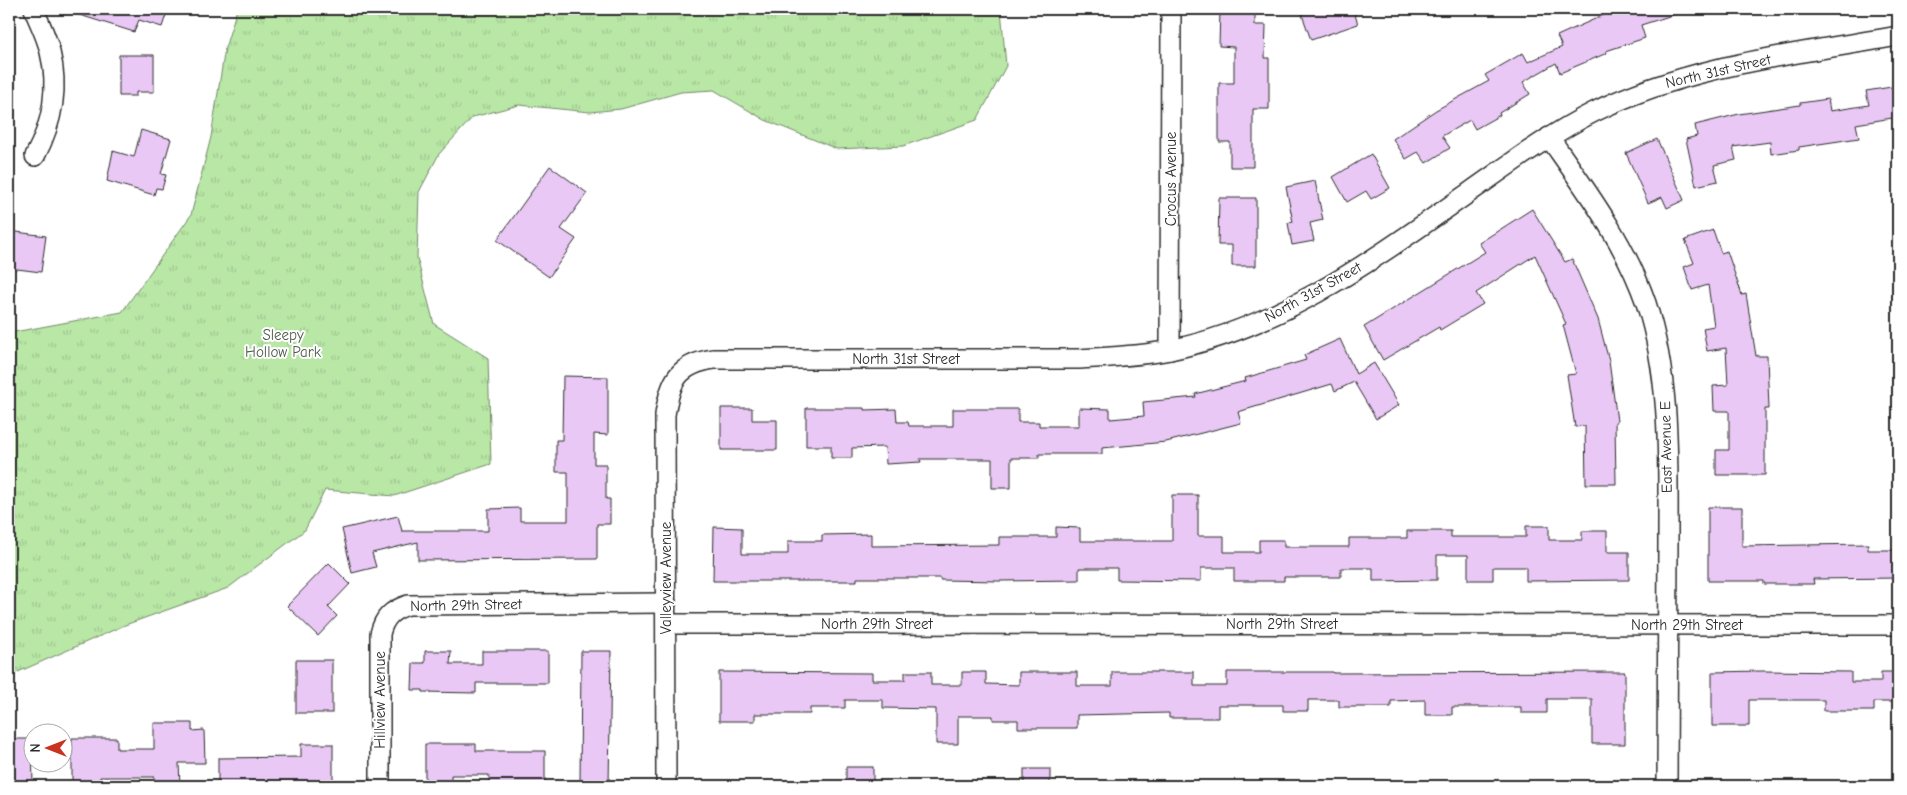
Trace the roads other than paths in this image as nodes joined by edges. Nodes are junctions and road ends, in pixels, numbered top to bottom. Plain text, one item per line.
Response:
1 (34, 9) edge
2 (1171, 9) edge
3 (1898, 36) edge
4 (1549, 137) junction
5 (35, 156) dead end
6 (1170, 350) junction
7 (680, 372) joint
8 (666, 603) junction
9 (388, 615) joint
10 (666, 624) junction
11 (1668, 625) junction
12 (1898, 625) edge
13 (380, 786) edge
14 (666, 786) edge
15 (1667, 786) edge

1 - 5 street
2 - 6 street, Crocus Avenue
3 - 4 street, North 31st Street
4 - 6 street, North 31st Street
4 - 11 street, East Avenue E
6 - 7 street, North 31st Street
7 - 8 street, Valleyview Avenue
8 - 9 street, North 29th Street
8 - 10 street, Valleyview Avenue
9 - 13 street, Hillview Avenue
10 - 11 street, North 29th Street
10 - 14 street, Valleyview Avenue
11 - 12 street, North 29th Street
11 - 15 street, East Avenue E

